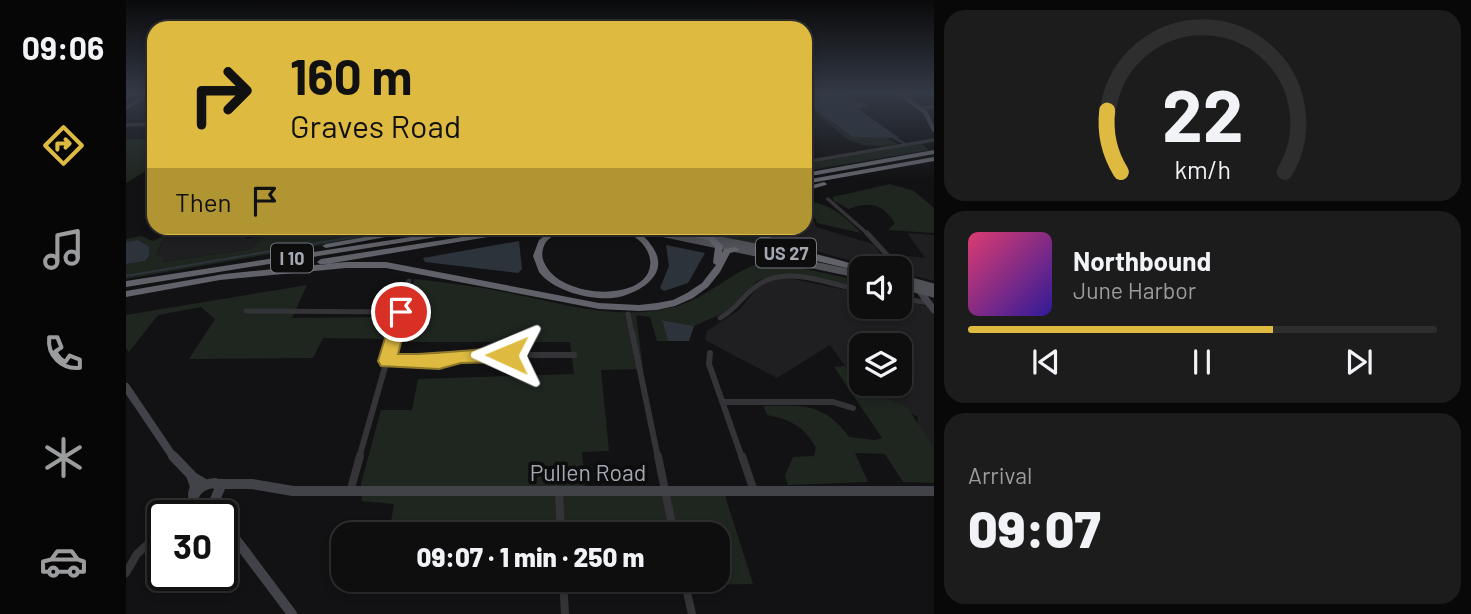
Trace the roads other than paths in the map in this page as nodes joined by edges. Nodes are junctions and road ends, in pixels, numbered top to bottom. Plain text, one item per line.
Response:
1 (147, 124) edge
2 (126, 125) edge
3 (934, 142) edge
4 (931, 156) edge
5 (812, 161) edge
6 (895, 166) junction
7 (812, 173) edge
8 (812, 181) edge
9 (812, 187) edge
10 (828, 199) dead end
11 (386, 235) edge
12 (435, 235) edge
13 (487, 235) edge
14 (548, 235) edge
15 (637, 235) edge
16 (668, 235) edge
17 (700, 235) edge
18 (762, 235) edge
19 (710, 237) junction
20 (719, 246) junction
21 (735, 249) junction
22 (887, 256) edge
23 (849, 266) edge
24 (849, 266) edge
25 (849, 273) edge
26 (221, 278) junction
27 (410, 281) dead end
28 (912, 282) edge
29 (126, 283) edge
30 (912, 283) edge
31 (705, 286) junction
32 (934, 287) edge
33 (912, 288) edge
34 (849, 289) edge
35 (918, 290) junction
36 (126, 294) edge
37 (912, 299) edge
38 (932, 301) edge
39 (246, 311) dead end
40 (401, 312) junction
41 (628, 314) dead end
42 (720, 318) dead end
43 (710, 353) dead end
44 (574, 355) dead end
45 (387, 361) junction
46 (126, 387) edge
47 (130, 399) edge
48 (723, 402) junction
49 (853, 408) dead end
50 (192, 478) junction
51 (205, 484) junction
52 (559, 491) junction
53 (665, 491) junction
54 (754, 491) junction
55 (934, 491) edge
56 (350, 492) junction
57 (218, 493) junction
58 (196, 500) edge
59 (197, 500) edge
60 (203, 500) edge
61 (218, 500) edge
62 (560, 522) edge
63 (671, 522) edge
64 (238, 542) edge
65 (147, 545) edge
66 (126, 573) edge
67 (564, 592) edge
68 (687, 592) edge
69 (292, 614) edge
70 (565, 614) edge
71 (692, 614) edge

1 - 2 street
3 - 5 street
4 - 6 highway
4 - 7 highway
6 - 8 highway
6 - 9 highway
10 - 22 street
11 - 29 highway
12 - 29 highway, I 10
13 - 26 highway, I 10
14 - 15 highway
16 - 20 main road, US 27
17 - 19 highway, US 27
18 - 24 highway
19 - 20 highway
19 - 23 main road, US 27
20 - 21 main road, US 27
20 - 31 highway
21 - 25 main road, US 27
21 - 31 highway
26 - 31 highway
26 - 36 highway, I 10
27 - 40 street
28 - 32 main road
30 - 35 street
33 - 35 main road
34 - 42 street
35 - 38 main road
37 - 38 street
39 - 40 street
40 - 45 street
41 - 53 street
43 - 48 street
44 - 45 street
45 - 56 street
46 - 47 street
47 - 50 street
48 - 49 street
48 - 54 street
50 - 51 street
50 - 58 street
51 - 57 street
51 - 59 street
52 - 53 street, Pullen Road
52 - 56 street, Pullen Road
52 - 62 street
53 - 54 street, Pullen Road
53 - 63 street
54 - 55 street, Pullen Road
56 - 57 street, Pullen Road
57 - 60 street
57 - 61 street
64 - 69 street
65 - 66 street
67 - 70 street
68 - 71 street

